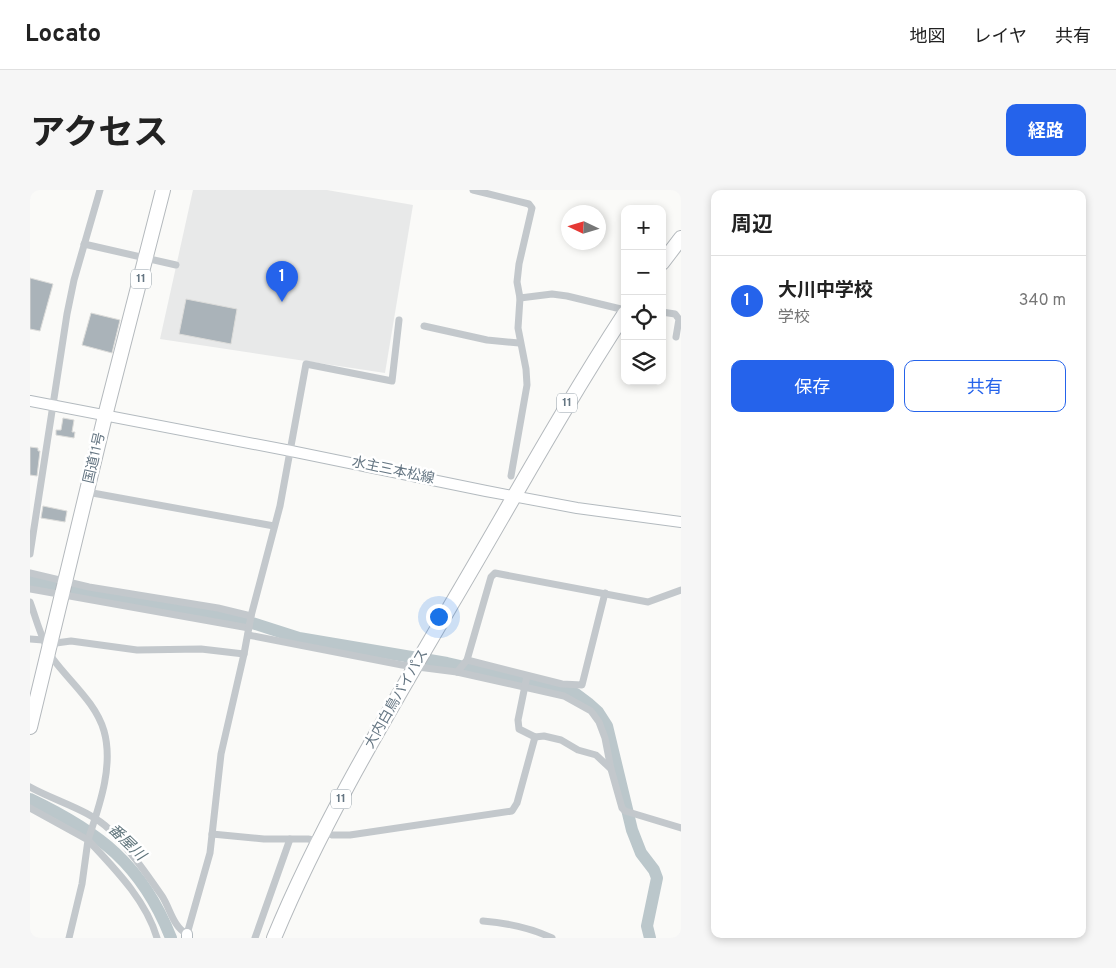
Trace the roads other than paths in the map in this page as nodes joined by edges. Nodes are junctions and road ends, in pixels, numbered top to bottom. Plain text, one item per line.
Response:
1 (100, 190) edge
2 (163, 190) edge
3 (473, 190) edge
4 (681, 238) edge
5 (84, 244) junction
6 (666, 258) edge
7 (146, 259) junction
8 (176, 265) dead end
9 (520, 298) junction
10 (621, 310) edge
11 (666, 313) edge
12 (621, 317) edge
13 (399, 320) dead end
14 (424, 326) dead end
15 (676, 338) dead end
16 (520, 343) junction
17 (30, 401) edge
18 (54, 406) junction
19 (105, 416) junction
20 (291, 450) junction
21 (512, 476) dead end
22 (87, 492) junction
23 (515, 496) junction
24 (681, 522) edge
25 (274, 526) junction
26 (30, 554) edge
27 (30, 573) edge
28 (65, 588) junction
29 (30, 589) edge
30 (681, 590) edge
31 (605, 593) junction
32 (30, 602) edge
33 (251, 617) junction
34 (248, 630) junction
35 (30, 639) edge
36 (46, 645) junction
37 (244, 654) junction
38 (419, 661) junction
39 (466, 661) junction
40 (458, 671) junction
41 (526, 682) junction
42 (32, 707) edge
43 (30, 727) edge
44 (536, 737) junction
45 (611, 769) junction
46 (30, 787) edge
47 (30, 808) edge
48 (95, 819) junction
49 (681, 828) edge
50 (212, 834) junction
51 (321, 837) junction
52 (88, 838) junction
53 (290, 839) junction
54 (483, 921) dead end
55 (187, 936) edge
56 (69, 938) edge
57 (157, 938) edge
58 (255, 938) edge
59 (274, 938) edge
60 (552, 938) edge

1 - 5 street
2 - 7 highway, 国道11号 / 11
3 - 9 street
4 - 6 highway
5 - 7 street
5 - 18 street
7 - 8 street
7 - 19 highway, 国道11号 / 11
9 - 10 street
9 - 16 street
11 - 15 street
12 - 23 highway, 大内白鳥バイパス / 11
13 - 20 street
14 - 16 street
16 - 21 street
17 - 18 main road, 水主三本松線
18 - 19 main road, 水主三本松線
18 - 26 street
19 - 20 main road, 水主三本松線
19 - 22 highway, 国道11号 / 11
20 - 23 main road, 水主三本松線
20 - 25 street
22 - 25 street
22 - 28 highway, 国道11号 / 11
23 - 24 main road, 水主三本松線
23 - 38 highway, 大内白鳥バイパス / 11
25 - 33 street
27 - 28 street
28 - 29 street
28 - 33 street
28 - 34 street
28 - 36 highway, 国道11号 / 11
30 - 31 street
31 - 39 street
31 - 41 street
32 - 36 street
33 - 34 street
34 - 37 street
34 - 38 street
35 - 36 street
36 - 37 street
36 - 42 highway, 国道11号 / 11
36 - 48 street
37 - 50 street
38 - 40 street
38 - 51 highway, 大内白鳥バイパス / 11
39 - 40 street
39 - 41 street
40 - 41 street
41 - 44 street
41 - 45 street
42 - 43 highway, 国道11号 / 11
44 - 45 street
44 - 51 street
45 - 49 street
46 - 48 street
47 - 52 street
48 - 52 street
48 - 55 street
50 - 53 street
50 - 55 street
51 - 53 street
51 - 59 highway, 大内白鳥バイパス / 11
52 - 56 street
52 - 57 street
53 - 58 street
54 - 60 street

